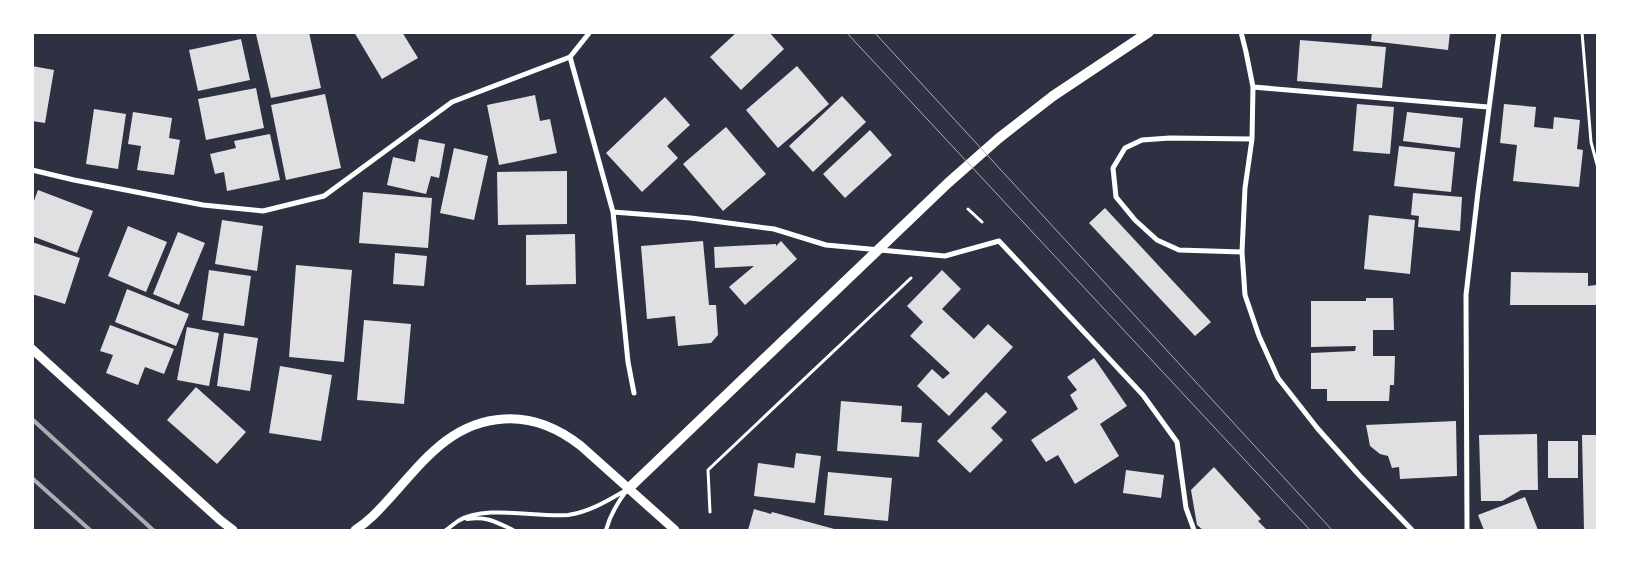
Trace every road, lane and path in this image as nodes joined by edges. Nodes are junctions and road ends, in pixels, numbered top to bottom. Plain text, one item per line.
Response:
1 (590, 32) edge
2 (1149, 32) edge
3 (1241, 32) edge
4 (1499, 32) edge
5 (1582, 32) edge
6 (570, 57) junction
7 (1253, 88) junction
8 (1488, 107) junction
9 (1252, 139) junction
10 (1598, 168) edge
11 (32, 170) edge
12 (613, 212) junction
13 (878, 250) junction
14 (1242, 252) junction
15 (926, 254) junction
16 (32, 349) edge
17 (634, 393) dead end
18 (628, 489) junction
19 (710, 512) dead end
20 (233, 530) edge
21 (355, 530) edge
22 (446, 530) edge
23 (513, 530) edge
24 (606, 530) edge
25 (675, 530) edge
26 (1194, 530) edge
27 (1412, 530) edge
28 (1467, 530) edge

1 - 6 street
2 - 13 main road
3 - 7 street
4 - 8 street
5 - 10 path
6 - 11 street
6 - 12 street
7 - 8 street
7 - 9 street
8 - 28 street
9 - 14 street
9 - 14 street
12 - 13 street
12 - 17 street
13 - 15 street
13 - 18 main road
14 - 27 street
15 - 19 path
15 - 26 street
16 - 20 street
18 - 21 street
18 - 22 lane
18 - 24 lane
18 - 25 street
22 - 23 lane

